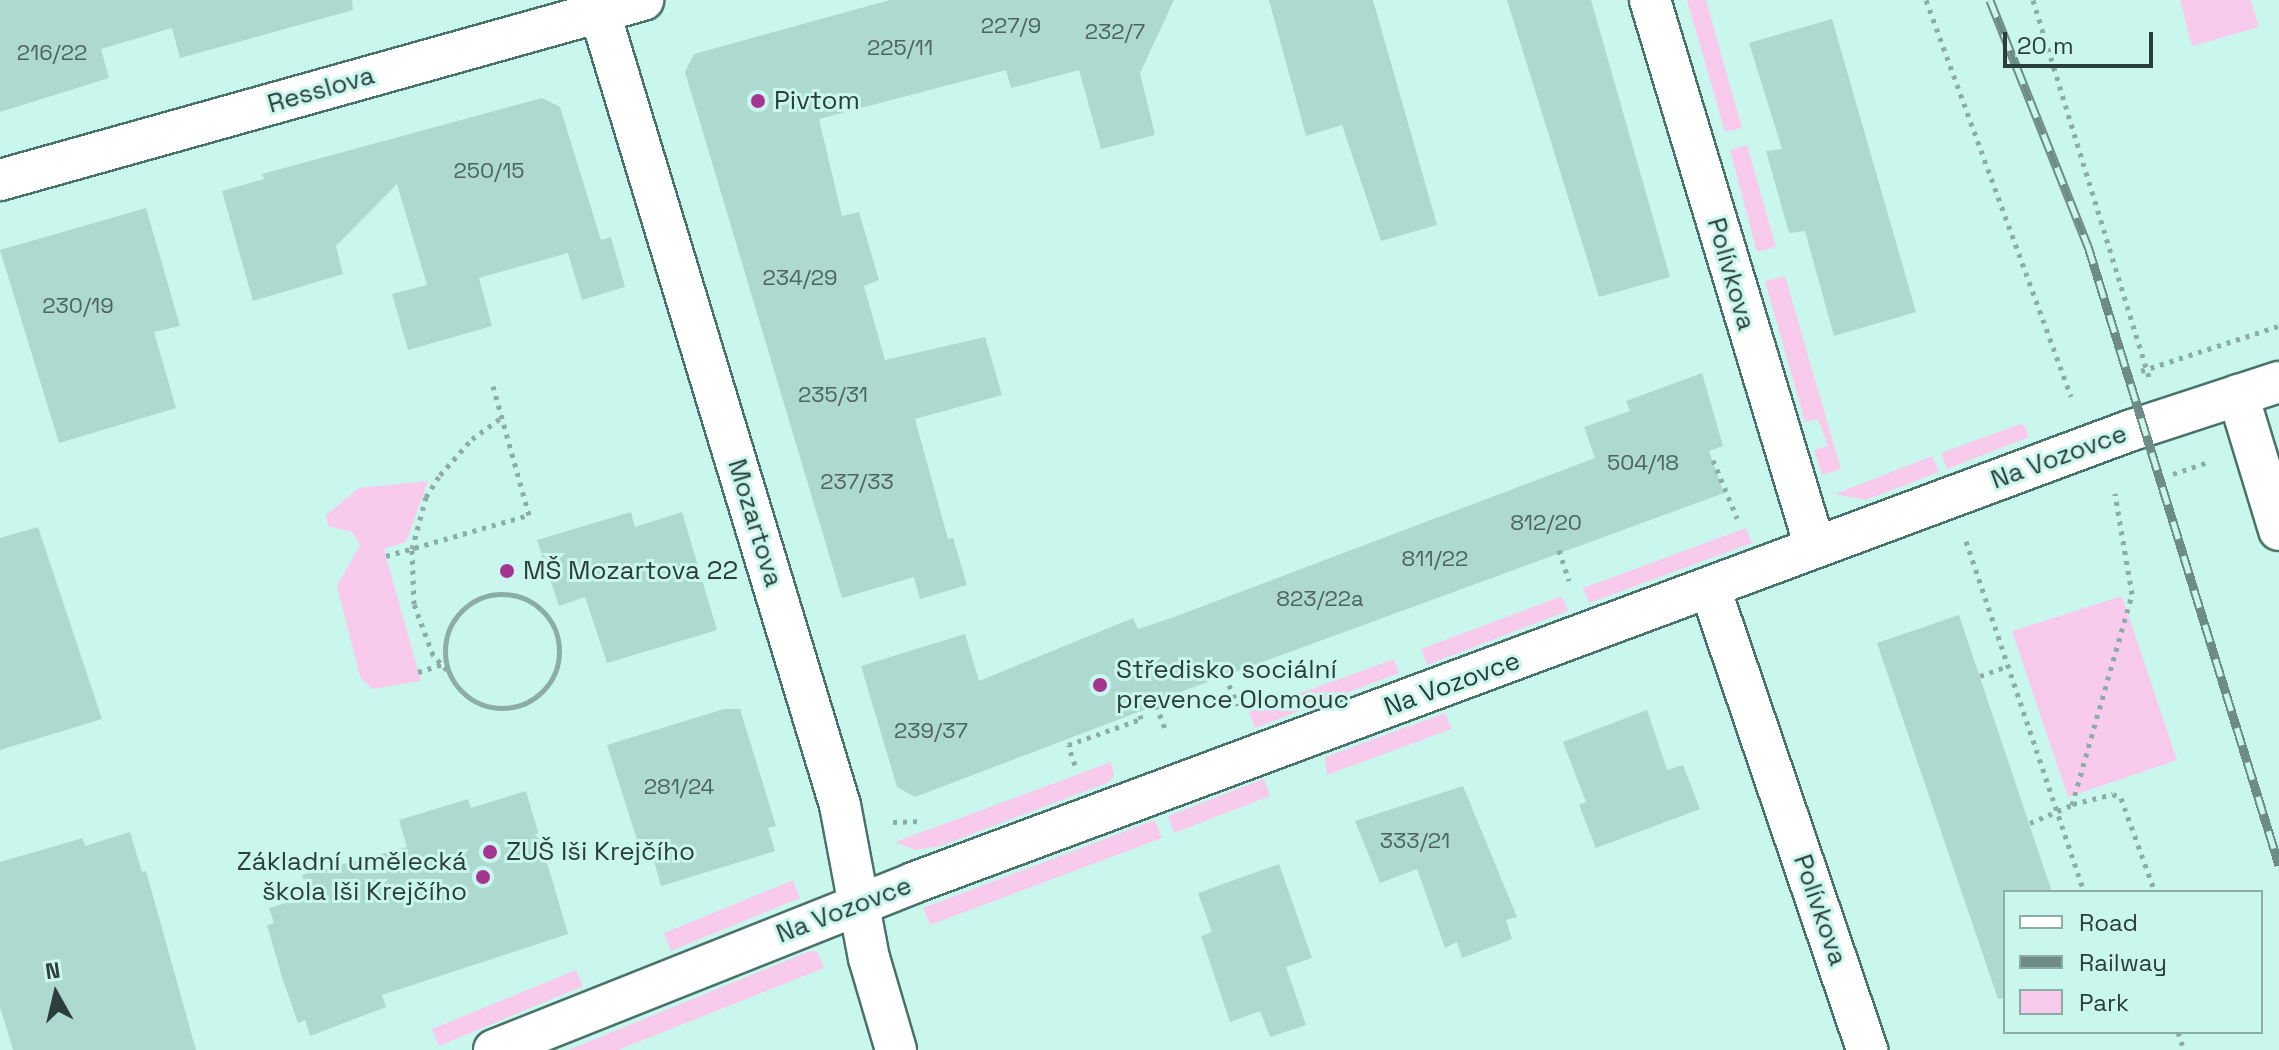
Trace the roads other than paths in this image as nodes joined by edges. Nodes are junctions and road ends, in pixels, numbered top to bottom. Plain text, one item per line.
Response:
1 (643, 0) edge
2 (1650, 0) edge
3 (598, 6) edge
4 (0, 180) edge
5 (2279, 382) edge
6 (2238, 395) junction
7 (2279, 530) edge
8 (1815, 547) junction
9 (1696, 594) junction
10 (860, 903) junction
11 (494, 1050) edge
12 (896, 1050) edge
13 (1867, 1050) edge

1 - 3 street, Resslova
2 - 8 street, Polívkova
3 - 4 street, Resslova
3 - 10 street, Mozartova
5 - 6 street, Na Vozovce
6 - 7 street
6 - 8 street, Na Vozovce
8 - 9 street, Na Vozovce
9 - 10 street, Na Vozovce
9 - 13 street, Polívkova
10 - 11 street, Na Vozovce
10 - 12 street, Mozartova

